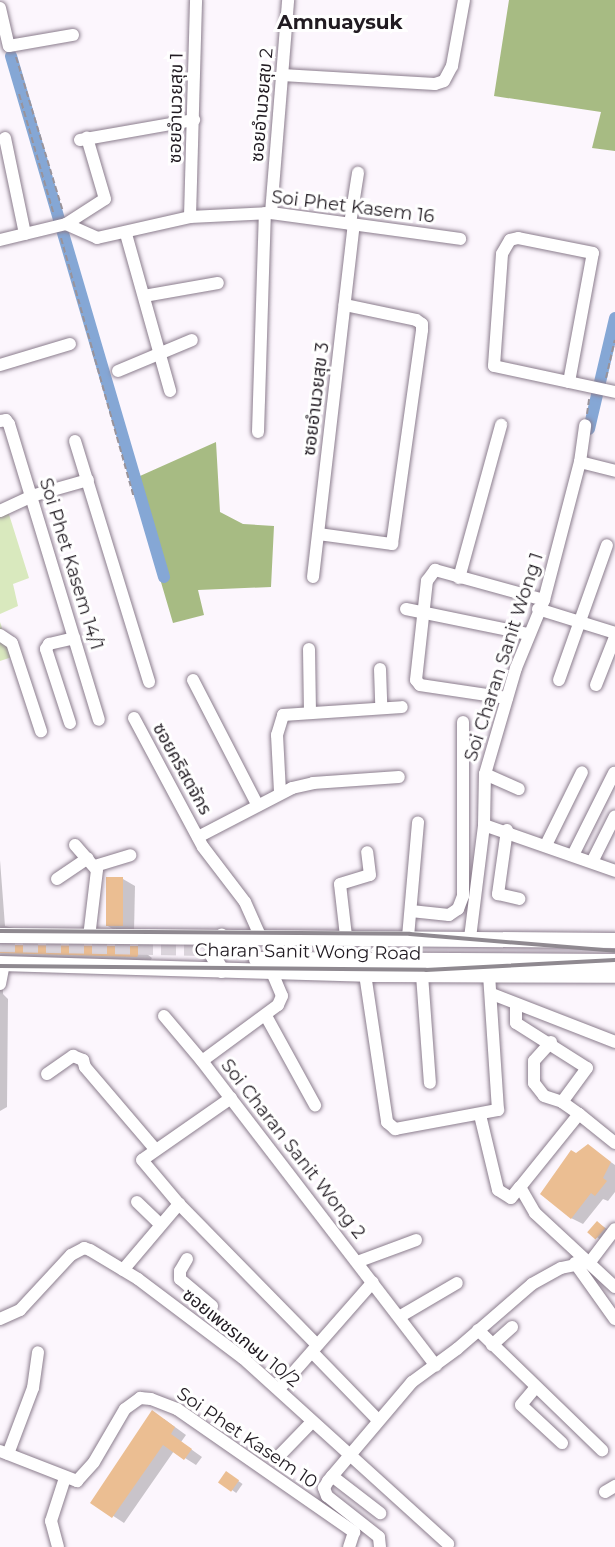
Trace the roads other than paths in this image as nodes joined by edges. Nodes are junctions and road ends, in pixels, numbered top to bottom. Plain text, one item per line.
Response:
1 (196, 0) edge
2 (288, 0) edge
3 (464, 0) edge
4 (0, 8) edge
5 (73, 35) dead end
6 (282, 75) junction
7 (194, 120) junction
8 (5, 138) dead end
9 (358, 173) dead end
10 (268, 213) junction
11 (190, 218) junction
12 (62, 225) junction
13 (352, 225) junction
14 (25, 234) junction
15 (126, 234) junction
16 (460, 239) dead end
17 (0, 240) edge
18 (218, 283) dead end
19 (144, 296) junction
20 (345, 305) junction
21 (192, 340) dead end
22 (70, 344) dead end
23 (160, 353) junction
24 (0, 365) edge
25 (118, 371) dead end
26 (569, 382) junction
27 (602, 389) edge
28 (171, 391) dead end
29 (3, 421) edge
30 (501, 425) dead end
31 (585, 425) road end
32 (258, 432) dead end
33 (75, 441) dead end
34 (579, 462) junction
35 (615, 471) edge
36 (88, 480) junction
37 (32, 497) junction
38 (0, 511) edge
39 (319, 534) junction
40 (607, 545) dead end
41 (313, 578) dead end
42 (459, 578) junction
43 (541, 604) junction
44 (406, 609) dead end
45 (421, 612) junction
46 (580, 619) junction
47 (528, 634) junction
48 (0, 635) edge
49 (615, 635) edge
50 (74, 638) junction
51 (309, 649) dead end
52 (380, 669) dead end
53 (193, 680) dead end
54 (559, 680) dead end
55 (149, 682) dead end
56 (596, 685) dead end
57 (507, 698) junction
58 (381, 707) junction
59 (402, 707) dead end
60 (310, 713) junction
61 (134, 718) dead end
62 (99, 720) dead end
63 (463, 722) dead end
64 (70, 723) dead end
65 (41, 731) dead end
66 (582, 772) dead end
67 (614, 773) edge
68 (485, 774) junction
69 (399, 777) dead end
70 (519, 789) dead end
71 (280, 792) junction
72 (257, 804) junction
73 (615, 816) edge
74 (418, 822) dead end
75 (484, 825) junction
76 (507, 830) junction
77 (198, 837) junction
78 (75, 845) dead end
79 (546, 845) junction
80 (367, 852) dead end
81 (130, 855) dead end
82 (573, 855) junction
83 (91, 862) junction
84 (592, 862) junction
85 (615, 871) edge
86 (57, 879) dead end
87 (519, 899) dead end
88 (411, 911) junction
89 (0, 935) edge
90 (222, 936) junction
91 (346, 936) junction
92 (89, 937) junction
93 (408, 937) junction
94 (470, 938) junction
95 (615, 940) edge
96 (258, 948) junction
97 (615, 951) edge
98 (615, 961) edge
99 (2, 963) edge
100 (221, 970) junction
101 (271, 970) junction
102 (365, 974) junction
103 (423, 975) junction
104 (489, 975) junction
105 (615, 975) edge
106 (0, 984) edge
107 (492, 994) junction
108 (516, 1005) junction
109 (164, 1016) dead end
110 (266, 1016) junction
111 (551, 1042) junction
112 (615, 1042) edge
113 (202, 1061) junction
114 (47, 1074) dead end
115 (430, 1083) dead end
116 (231, 1098) junction
117 (562, 1102) junction
118 (315, 1105) dead end
119 (579, 1114) junction
120 (480, 1115) junction
121 (615, 1143) edge
122 (156, 1150) junction
123 (520, 1187) junction
124 (136, 1202) dead end
125 (179, 1204) junction
126 (161, 1225) junction
127 (615, 1229) edge
128 (416, 1240) dead end
129 (187, 1259) dead end
130 (357, 1262) junction
131 (591, 1262) junction
132 (575, 1263) junction
133 (123, 1270) junction
134 (373, 1282) junction
135 (457, 1283) dead end
136 (615, 1287) edge
137 (190, 1288) junction
138 (175, 1306) junction
139 (212, 1306) dead end
140 (399, 1317) junction
141 (0, 1319) edge
142 (615, 1319) edge
143 (512, 1327) dead end
144 (478, 1330) junction
145 (492, 1345) junction
146 (314, 1348) junction
147 (38, 1352) dead end
148 (436, 1366) junction
149 (536, 1387) junction
150 (279, 1389) junction
151 (378, 1420) junction
152 (312, 1422) junction
153 (562, 1443) dead end
154 (602, 1450) dead end
155 (4, 1453) edge
156 (279, 1456) dead end
157 (348, 1456) junction
158 (332, 1476) junction
159 (65, 1478) junction
160 (380, 1513) dead end
161 (448, 1544) dead end
162 (58, 1547) edge
163 (349, 1547) edge
164 (380, 1547) edge

1 - 7 street, ซอยอำนวยสุข 1
2 - 6 street, ซอยอำนวยสุข 2
3 - 6 street
4 - 5 street
6 - 10 street, ซอยอำนวยสุข 2
7 - 11 street, ซอยอำนวยสุข 1
7 - 12 street
8 - 14 street
9 - 13 street, ซอยอำนวยสุข 3
10 - 11 street, Soi Phet Kasem 16
10 - 13 street, Soi Phet Kasem 16
10 - 32 street, ซอยอำนวยสุข 2
11 - 15 street, Soi Phet Kasem 16
12 - 14 street
12 - 15 street, Soi Phet Kasem 16
13 - 16 street, Soi Phet Kasem 16
13 - 20 street, ซอยอำนวยสุข 3
14 - 17 street
15 - 19 street
18 - 19 street
19 - 23 street
20 - 39 street, ซอยอำนวยสุข 3
20 - 39 street
21 - 23 street
22 - 24 street
23 - 25 street
23 - 28 street
26 - 26 street
26 - 27 street
29 - 37 street, Soi Phet Kasem 14/1
30 - 42 street
31 - 34 street, Soi Charan Sanit Wong 1
33 - 36 street
34 - 35 street
34 - 43 street, Soi Charan Sanit Wong 1
36 - 37 street
36 - 55 street
37 - 38 street
37 - 50 street, Soi Phet Kasem 14/1
39 - 41 street, ซอยอำนวยสุข 3
40 - 46 street
42 - 43 street
42 - 45 street
43 - 46 street
43 - 47 street, Soi Charan Sanit Wong 1
44 - 45 street
45 - 47 street
45 - 57 street
46 - 49 street
46 - 54 street
47 - 57 street, Soi Charan Sanit Wong 1
48 - 65 street
49 - 56 street
50 - 62 street, Soi Phet Kasem 14/1
50 - 64 street
51 - 60 street
52 - 58 street
53 - 72 street
57 - 68 street, Soi Charan Sanit Wong 1
58 - 59 street
58 - 60 street
60 - 71 street
61 - 77 street, ซอยคริสตจักร
63 - 88 street
66 - 79 street
67 - 82 street
68 - 70 street
68 - 75 street, Soi Charan Sanit Wong 1
69 - 71 street, ซอยคริสตจักร
71 - 72 street, ซอยคริสตจักร
72 - 77 street, ซอยคริสตจักร
73 - 84 street
74 - 88 street
75 - 76 street
75 - 94 street, Soi Charan Sanit Wong 1
76 - 79 street
76 - 87 street
77 - 96 street, ซอยคริสตจักร
78 - 83 street
79 - 82 street
80 - 91 street
81 - 83 street
82 - 84 street
83 - 86 street
83 - 92 street
84 - 85 street
88 - 93 street
89 - 92 main road, Charan Sanit Wong Road
90 - 92 main road, Charan Sanit Wong Road
90 - 96 main road, Charan Sanit Wong Road
90 - 100 main road
91 - 93 main road, Charan Sanit Wong Road
91 - 96 main road, Charan Sanit Wong Road
93 - 94 main road, Charan Sanit Wong Road
94 - 95 main road, Charan Sanit Wong Road
96 - 97 main road, Charan Sanit Wong Road
96 - 98 main road, Charan Sanit Wong Road
99 - 100 main road, Charan Sanit Wong Road
99 - 106 street
100 - 101 main road, Charan Sanit Wong Road
101 - 102 main road, Charan Sanit Wong Road
101 - 110 street, Soi Charan Sanit Wong 2
102 - 103 main road, Charan Sanit Wong Road
102 - 120 street
103 - 104 main road, Charan Sanit Wong Road
103 - 115 street
104 - 105 main road, Charan Sanit Wong Road
104 - 107 street
107 - 108 street
107 - 120 street
108 - 111 street
108 - 112 street
109 - 113 street
110 - 113 street, Soi Charan Sanit Wong 2
110 - 118 street
111 - 117 street
111 - 117 street
113 - 116 street, Soi Charan Sanit Wong 2
114 - 122 street
116 - 122 street
116 - 130 street, Soi Charan Sanit Wong 2
117 - 119 street
119 - 121 street
119 - 123 street
120 - 123 street
122 - 125 street
123 - 131 street
124 - 126 street
125 - 126 street
125 - 146 street
126 - 133 street
127 - 131 street
128 - 130 street
129 - 137 street
130 - 134 street, Soi Charan Sanit Wong 2
131 - 132 street
131 - 136 street
132 - 142 street
132 - 144 street
133 - 138 street, ซอยเพชรเกษม 10/2
133 - 141 street, ซอยเพชรเกษม 10/2
134 - 140 street, Soi Charan Sanit Wong 2
134 - 146 street
135 - 140 street
137 - 138 street
137 - 139 street
138 - 150 street, ซอยเพชรเกษม 10/2
140 - 148 street, Soi Charan Sanit Wong 2
143 - 145 street
144 - 145 street
144 - 148 street
145 - 149 street
146 - 150 street
146 - 151 street
147 - 155 street
148 - 151 street
149 - 153 street
149 - 154 street
150 - 152 street, ซอยเพชรเกษม 10/2
151 - 157 street
152 - 156 street
152 - 157 street, ซอยเพชรเกษม 10/2
155 - 159 street
157 - 158 street
157 - 161 street, ซอยเพชรเกษม 10/2
158 - 160 street
158 - 164 street
159 - 162 street
159 - 163 street, Soi Phet Kasem 10

